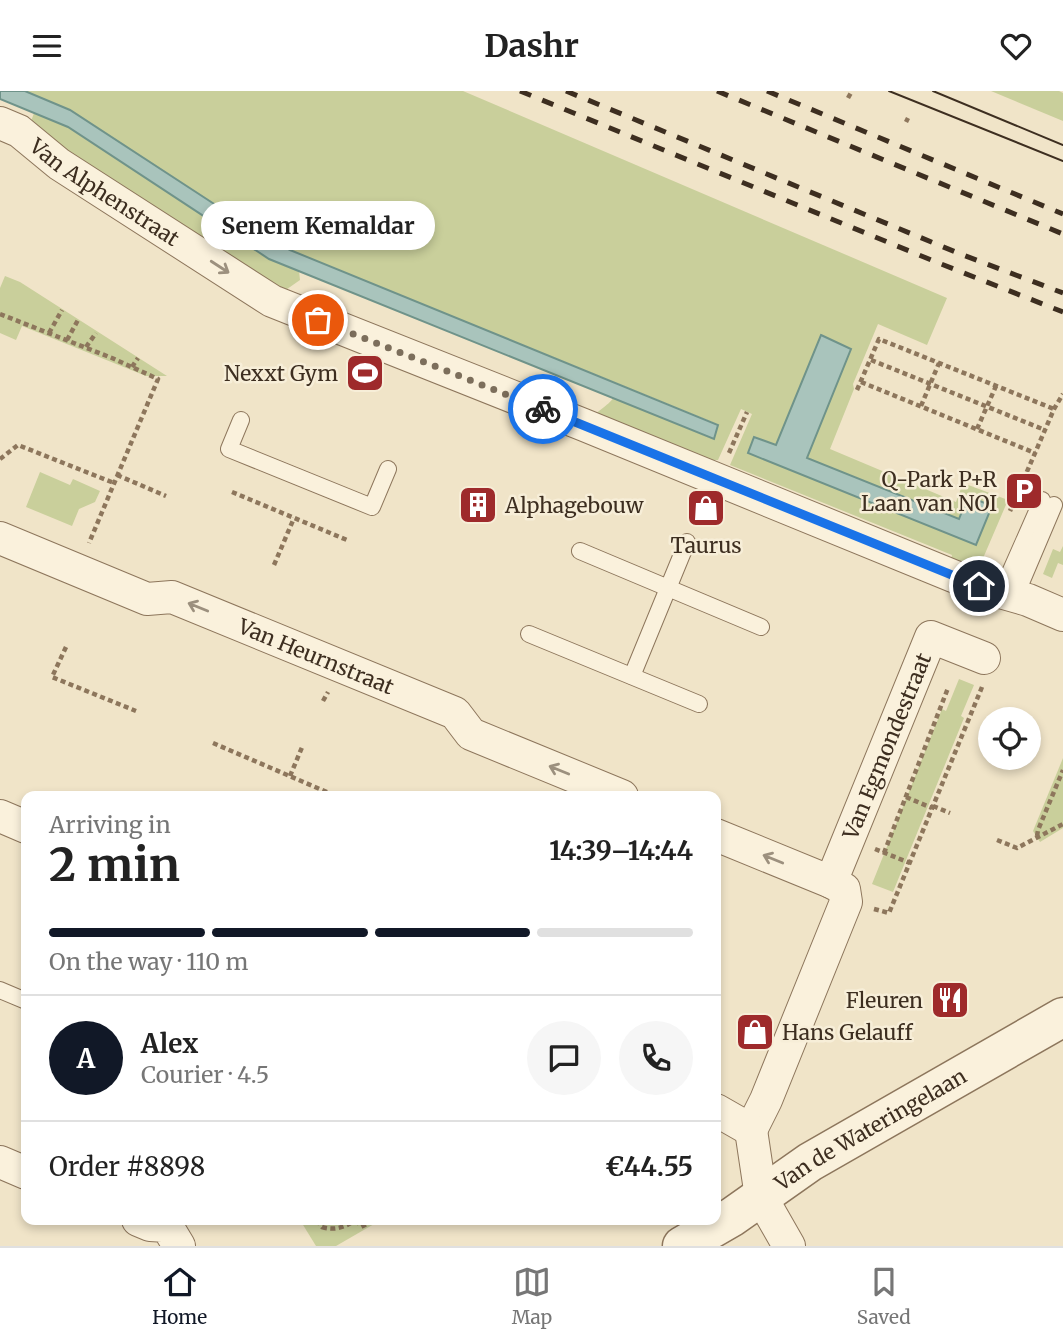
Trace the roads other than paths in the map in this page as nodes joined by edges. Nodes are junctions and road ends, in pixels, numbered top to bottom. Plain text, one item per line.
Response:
1 (0, 123) edge
2 (241, 420) dead end
3 (388, 469) dead end
4 (1048, 502) dead end
5 (0, 538) edge
6 (687, 542) dead end
7 (580, 551) dead end
8 (668, 588) junction
9 (998, 592) junction
10 (1063, 615) edge
11 (761, 627) dead end
12 (529, 633) dead end
13 (983, 672) road end
14 (632, 676) junction
15 (699, 704) dead end
16 (610, 791) edge
17 (0, 816) edge
18 (21, 825) edge
19 (721, 837) edge
20 (839, 892) junction
21 (0, 990) edge
22 (21, 998) edge
23 (1063, 1017) edge
24 (721, 1113) edge
25 (751, 1130) junction
26 (0, 1162) edge
27 (21, 1171) edge
28 (761, 1197) junction
29 (721, 1223) edge
30 (718, 1225) edge
31 (682, 1246) edge
32 (789, 1246) edge

1 -> 9 street, Van Alphenstraat
2 - 3 lane
4 - 9 lane
16 -> 5 street, Van Heurnstraat
6 - 8 lane
7 - 8 lane
8 - 11 lane
8 - 14 lane
9 - 10 street, Van Alphenstraat
12 - 14 lane
13 - 20 street, Van Egmondestraat
14 - 15 lane
17 - 18 street
20 -> 19 street
20 - 25 street, Van Egmondestraat
21 - 22 lane
23 - 28 street, Van de Wateringelaan
24 - 25 street
25 - 28 street
26 - 27 street
28 - 29 street, Van de Wateringelaan
28 - 32 street
30 - 31 street, Van de Wateringelaan

